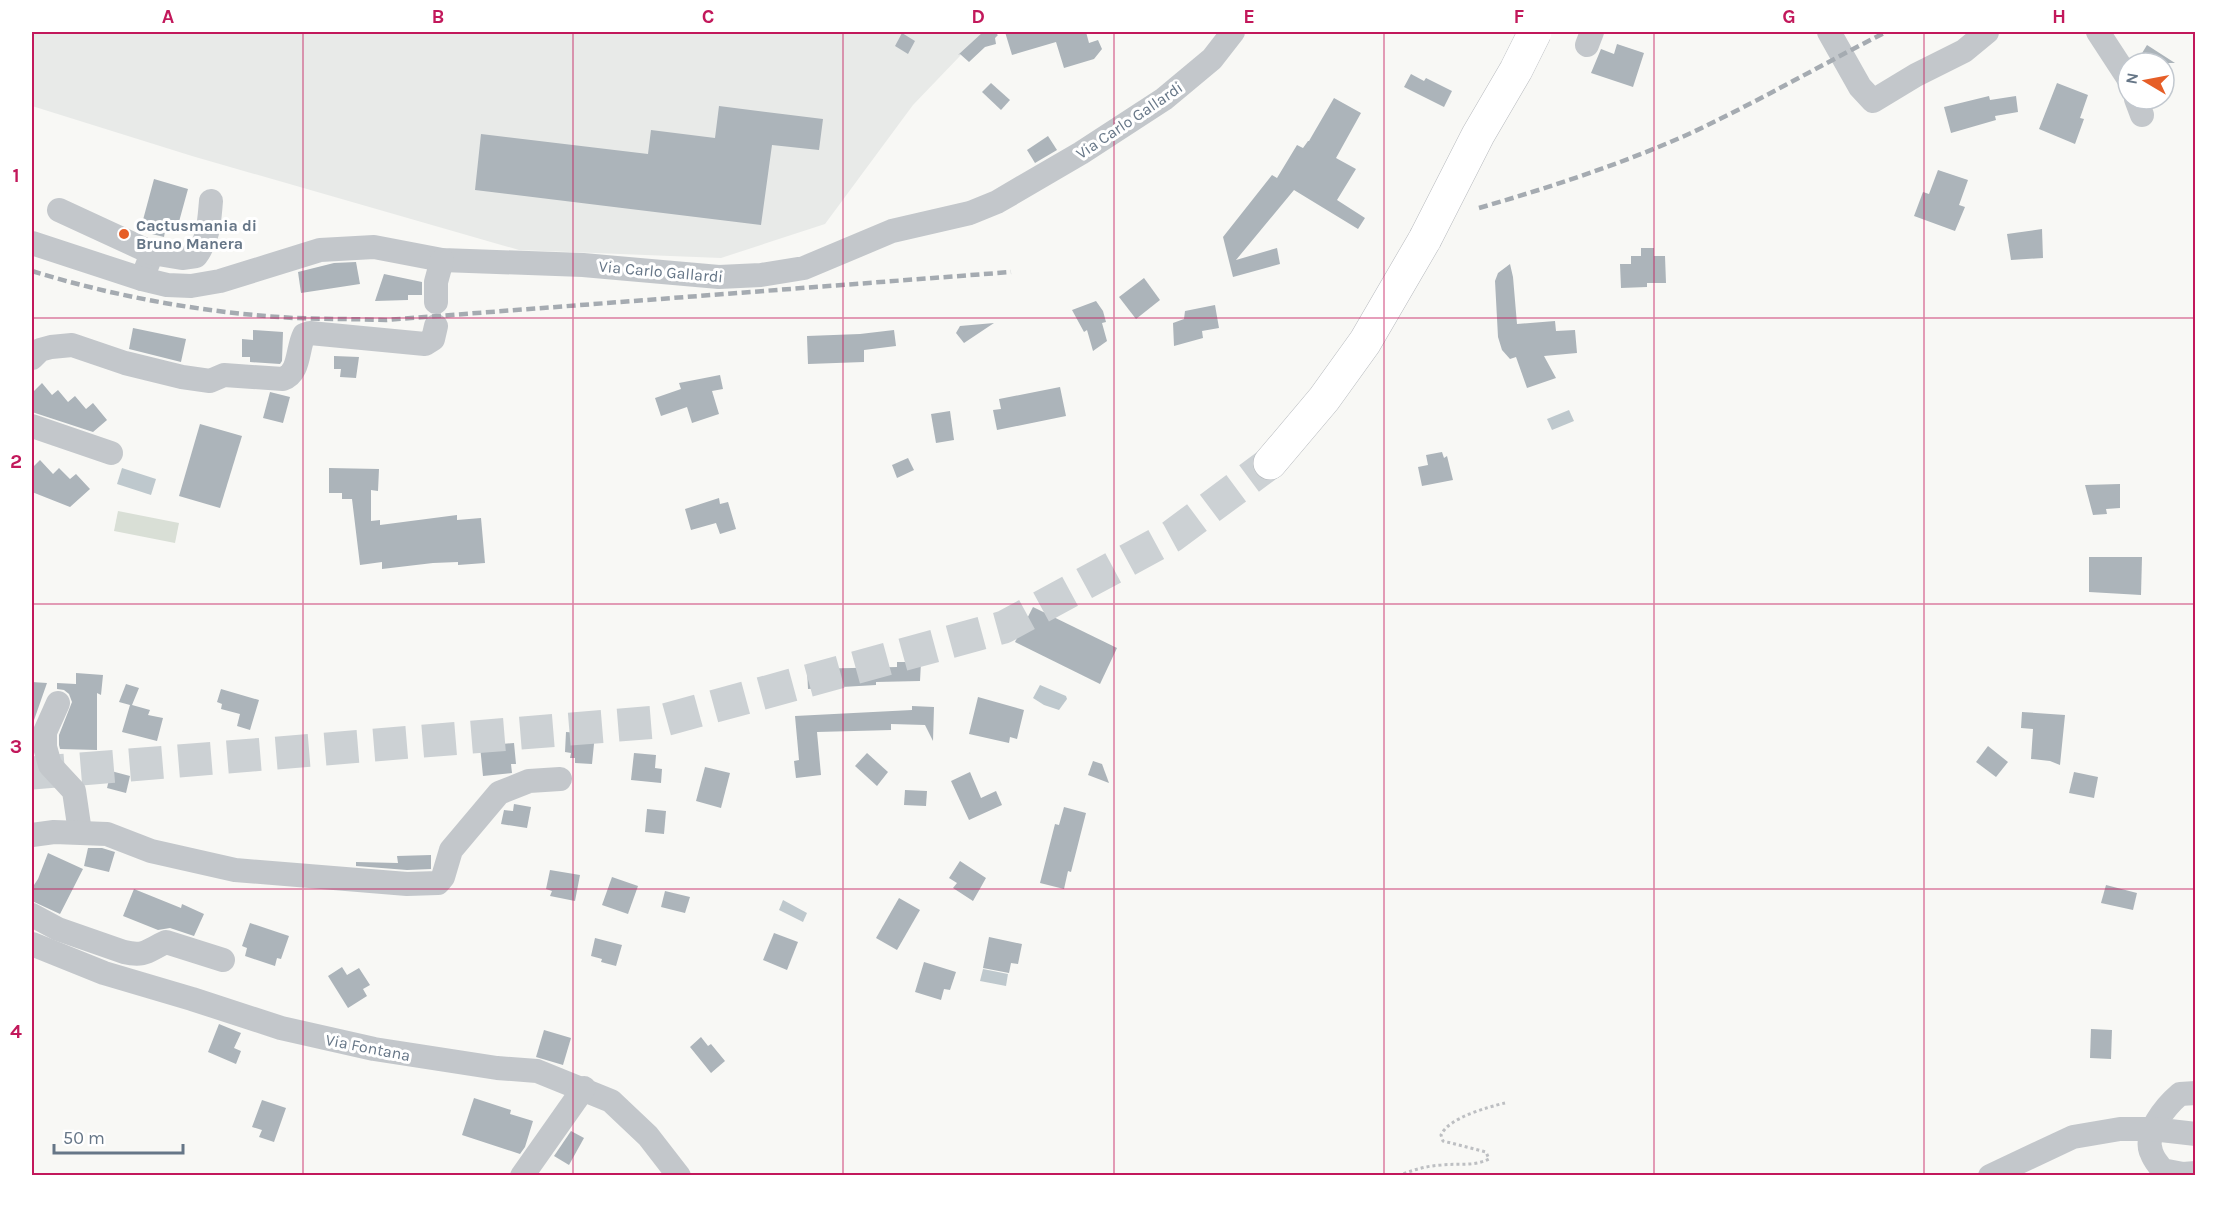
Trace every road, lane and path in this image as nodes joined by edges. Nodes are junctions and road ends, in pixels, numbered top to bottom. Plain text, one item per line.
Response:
1 (1233, 32) edge
2 (1535, 32) edge
3 (1829, 32) edge
4 (1988, 32) edge
5 (2098, 32) edge
6 (2116, 60) edge
7 (211, 201) dead end
8 (59, 210) dead end
9 (32, 243) edge
10 (152, 253) junction
11 (442, 260) junction
12 (142, 279) junction
13 (436, 302) dead end
14 (436, 326) dead end
15 (32, 358) edge
16 (32, 426) edge
17 (111, 453) dead end
18 (1270, 463) tunnel mouth
19 (58, 703) dead end
20 (560, 779) dead end
21 (80, 832) junction
22 (32, 835) edge
23 (32, 915) edge
24 (32, 944) edge
25 (223, 960) dead end
26 (584, 1088) junction
27 (2196, 1094) edge
28 (1506, 1103) dead end
29 (2152, 1129) junction
30 (2196, 1134) edge
31 (2196, 1173) edge
32 (522, 1176) edge
33 (679, 1176) edge
34 (1398, 1176) edge
35 (1990, 1176) edge

1 - 11 street, Via Carlo Gallardi
2 - 18 highway, bridge
3 - 4 street
5 - 6 street
7 - 10 street
8 - 10 street
9 - 12 street, Via Carlo Gallardi
10 - 12 street
11 - 12 street, Via Carlo Gallardi
11 - 13 street
14 - 15 street
16 - 17 street
19 - 21 street
20 - 21 street
21 - 22 street
23 - 25 street
24 - 26 street, Via Fontana
26 - 32 street
26 - 33 street, Via Fontana
27 - 29 street
28 - 34 path
29 - 30 street
29 - 31 street
29 - 35 street

